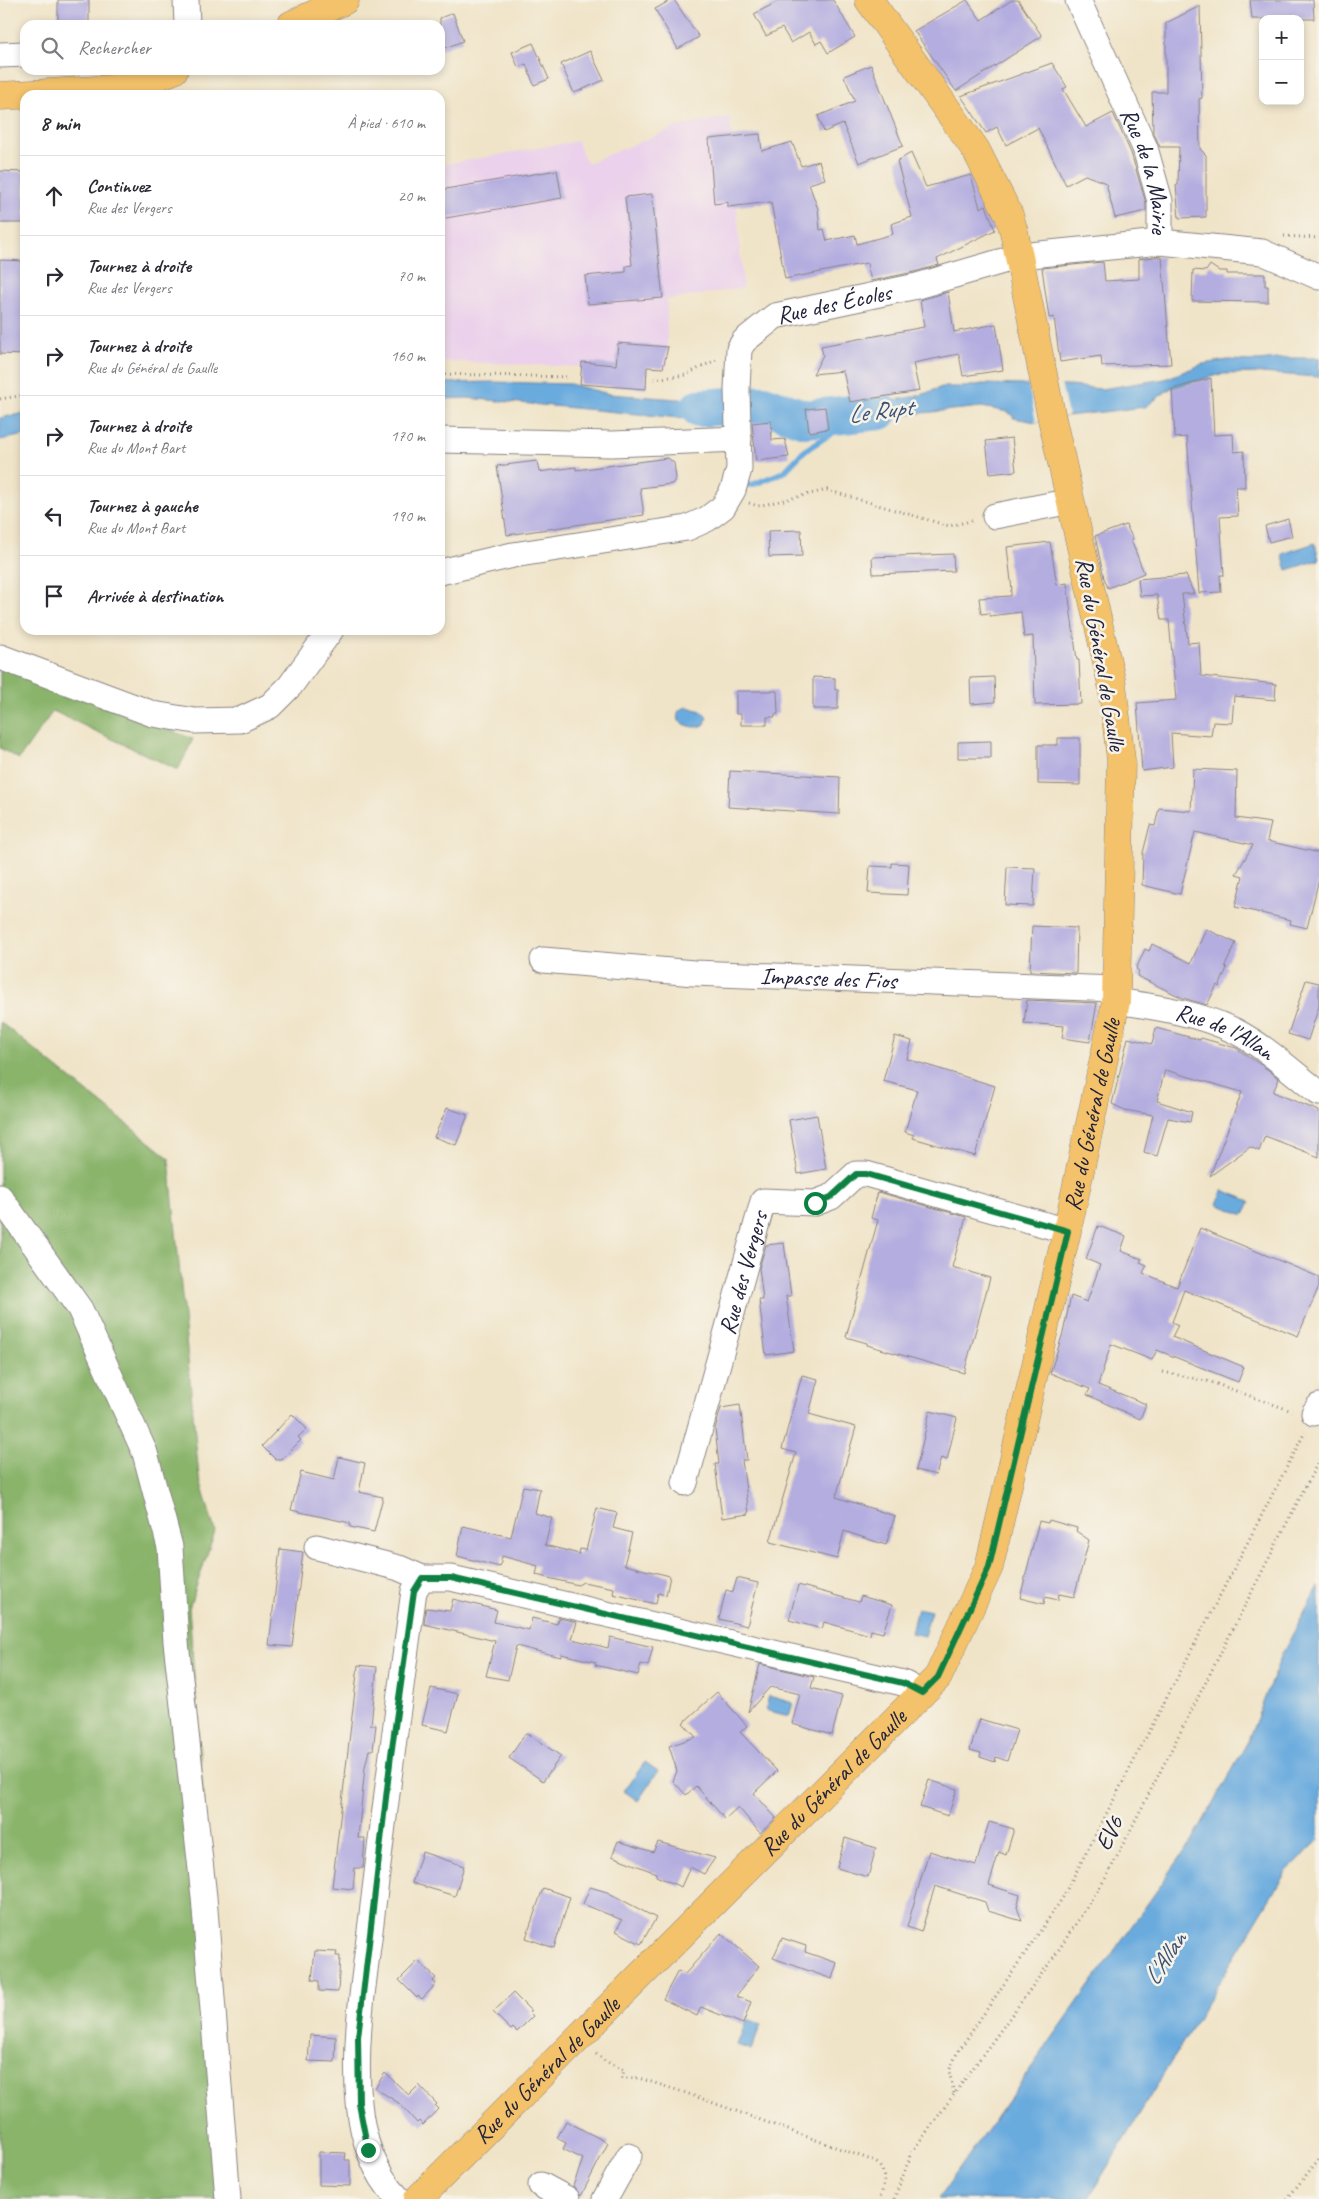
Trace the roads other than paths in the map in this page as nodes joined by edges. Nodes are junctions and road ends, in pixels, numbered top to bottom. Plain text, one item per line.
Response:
1 (186, 0) edge
2 (345, 0) edge
3 (1078, 0) edge
4 (877, 3) edge
5 (187, 20) edge
6 (302, 20) edge
7 (0, 54) edge
8 (20, 54) edge
9 (162, 75) edge
10 (134, 90) edge
11 (20, 95) edge
12 (0, 96) edge
13 (1160, 242) junction
14 (1020, 256) junction
15 (1319, 277) edge
16 (738, 430) junction
17 (445, 440) edge
18 (1071, 501) junction
19 (995, 516) road end
20 (445, 571) edge
21 (327, 635) edge
22 (0, 657) edge
23 (543, 960) dead end
24 (1116, 995) junction
25 (1319, 1093) edge
26 (0, 1197) edge
27 (1068, 1231) junction
28 (684, 1483) dead end
29 (317, 1548) dead end
30 (422, 1578) junction
31 (922, 1693) junction
32 (629, 2156) dead end
33 (541, 2185) dead end
34 (228, 2199) edge
35 (399, 2199) edge
36 (418, 2199) edge
37 (567, 2199) edge
38 (605, 2199) edge

1 - 5 street
2 - 6 main road
3 - 13 street, Rue de la Mairie
4 - 14 main road, Rue du Général de Gaulle
7 - 8 street
9 - 10 main road
11 - 12 main road
13 - 14 street, Rue de la Mairie
13 - 15 street
14 - 16 street, Rue des Écoles
14 - 18 main road, Rue du Général de Gaulle
16 - 17 street
16 - 20 street
18 - 19 street
18 - 24 main road, Rue du Général de Gaulle
21 - 22 street
23 - 24 street, Impasse des Fios
24 - 25 street, Rue de l'Allan
24 - 27 main road, Rue du Général de Gaulle
26 - 34 street
27 - 28 street, Rue des Vergers
27 - 31 main road, Rue du Général de Gaulle
29 - 30 street
30 - 31 street
30 - 35 street
31 - 36 main road, Rue du Général de Gaulle
32 - 38 street
33 - 37 street

